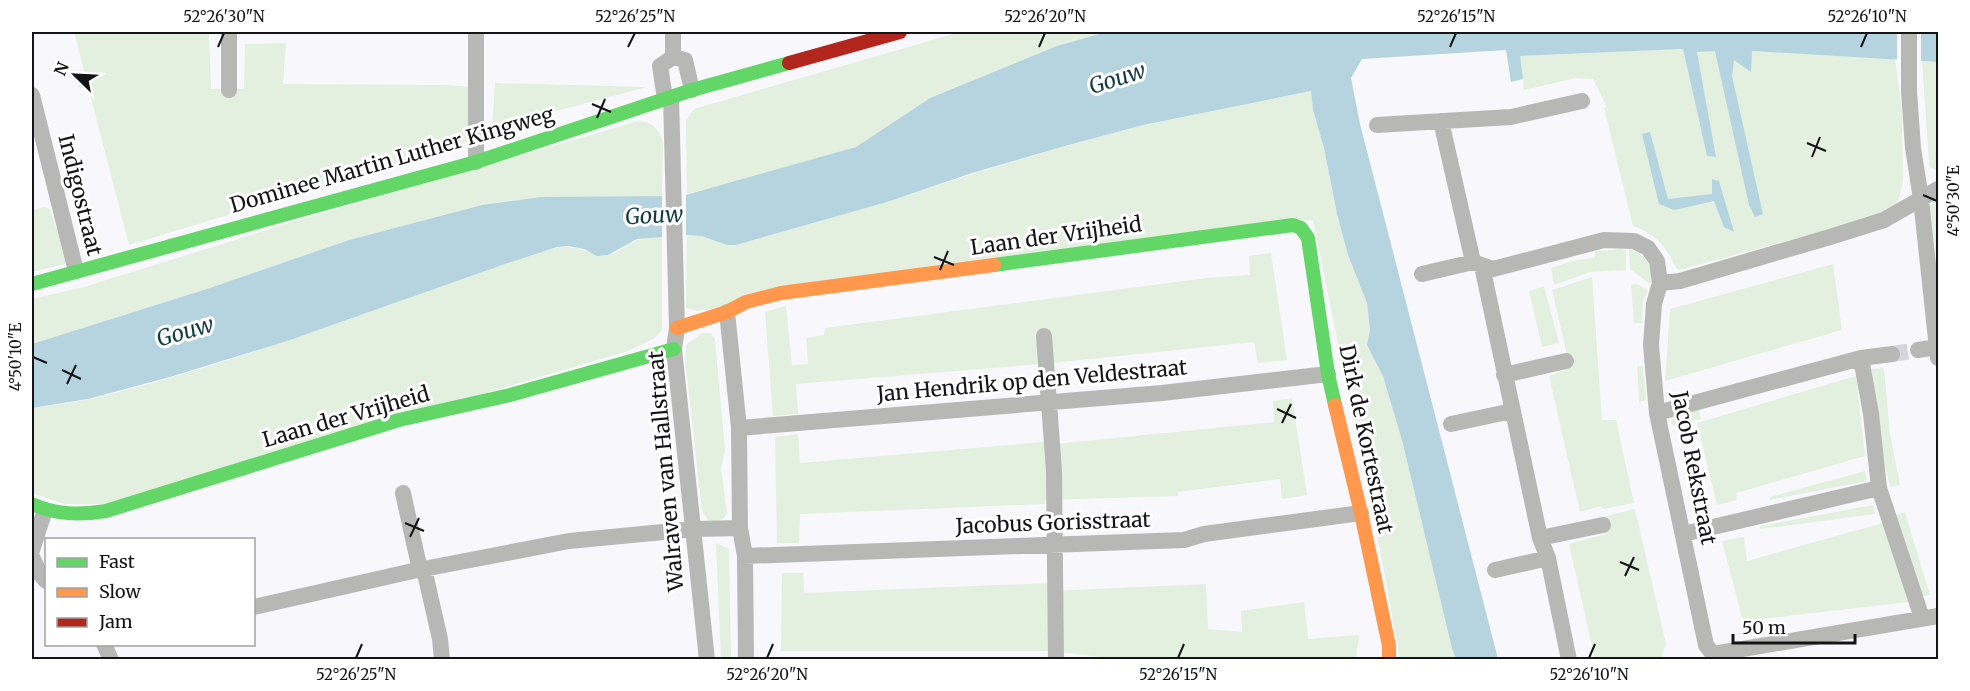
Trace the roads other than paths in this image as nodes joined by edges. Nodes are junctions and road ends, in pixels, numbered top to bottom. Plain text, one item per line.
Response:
1 (229, 32) edge
2 (476, 32) edge
3 (674, 32) edge
4 (900, 32) edge
5 (1910, 32) edge
6 (674, 57) junction
7 (229, 90) dead end
8 (692, 90) junction
9 (32, 95) edge
10 (668, 98) junction
11 (1582, 101) dead end
12 (1441, 121) junction
13 (1377, 125) dead end
14 (476, 162) junction
15 (1938, 189) edge
16 (1921, 200) junction
17 (1301, 228) joint
18 (1477, 264) junction
19 (76, 271) junction
20 (1422, 274) dead end
21 (1660, 283) junction
22 (32, 284) edge
23 (727, 312) junction
24 (677, 328) junction
25 (1044, 336) dead end
26 (674, 349) junction
27 (1918, 350) tunnel mouth
28 (1938, 353) edge
29 (1892, 354) tunnel mouth
30 (1861, 358) junction
31 (1566, 361) dead end
32 (1328, 374) junction
33 (1504, 375) junction
34 (1050, 403) junction
35 (1512, 411) junction
36 (1657, 413) junction
37 (1451, 424) dead end
38 (739, 428) junction
39 (1879, 488) junction
40 (403, 493) dead end
41 (38, 507) edge
42 (1361, 513) junction
43 (1603, 525) dead end
44 (740, 528) junction
45 (695, 529) junction
46 (1683, 534) junction
47 (1540, 538) junction
48 (1054, 546) junction
49 (32, 550) edge
50 (745, 556) junction
51 (32, 557) edge
52 (1548, 558) junction
53 (422, 570) junction
54 (1495, 570) dead end
55 (45, 580) edge
56 (255, 607) edge
57 (1930, 617) edge
58 (1714, 657) edge
59 (442, 660) edge
60 (707, 660) edge
61 (746, 660) edge
62 (1056, 660) edge
63 (1389, 660) edge
64 (1569, 660) edge

1 - 7 street
2 - 14 street
3 - 6 street
4 - 8 street, Dominee Martin Luther Kingweg
5 - 16 street
6 - 8 street
6 - 10 street, Walraven van Hallstraat
8 - 10 street, Dominee Martin Luther Kingweg
9 - 19 street, Indigostraat
10 - 14 street, Dominee Martin Luther Kingweg
10 - 24 street, Walraven van Hallstraat
11 - 12 street
12 - 13 street
12 - 18 street
14 - 19 street, Dominee Martin Luther Kingweg
15 - 16 street
16 - 21 street
16 - 28 street
17 - 23 street, Laan der Vrijheid
17 - 32 street, Dirk de Kortestraat
18 - 20 street, Jacob Rekstraat
18 - 21 street, Jacob Rekstraat
18 - 33 street
19 - 22 street, Dominee Martin Luther Kingweg
21 - 36 street, Jacob Rekstraat
23 - 24 street, Laan der Vrijheid
23 - 38 street
24 - 26 street, Walraven van Hallstraat
25 - 34 street
26 - 41 street, Laan der Vrijheid
26 - 45 street, Walraven van Hallstraat
27 - 28 street
29 - 30 street
30 - 36 street
30 - 39 street
31 - 33 street
32 - 34 street, Jan Hendrik op den Veldestraat
32 - 42 street, Dirk de Kortestraat
33 - 35 street
34 - 38 street, Jan Hendrik op den Veldestraat
34 - 48 street
35 - 37 street
35 - 47 street
36 - 46 street, Jacob Rekstraat
38 - 44 street
39 - 46 street
39 - 57 street
40 - 53 street
41 - 49 street
42 - 48 street, Jacobus Gorisstraat
42 - 63 street, Dirk de Kortestraat
43 - 47 street
44 - 45 street
44 - 50 street
45 - 53 street
45 - 60 street, Walraven van Hallstraat
46 - 58 street, Jacob Rekstraat
47 - 52 street
48 - 50 street, Jacobus Gorisstraat
48 - 62 street
50 - 61 street
51 - 55 street
52 - 54 street
52 - 64 street
53 - 56 street
53 - 59 street
57 - 58 street

